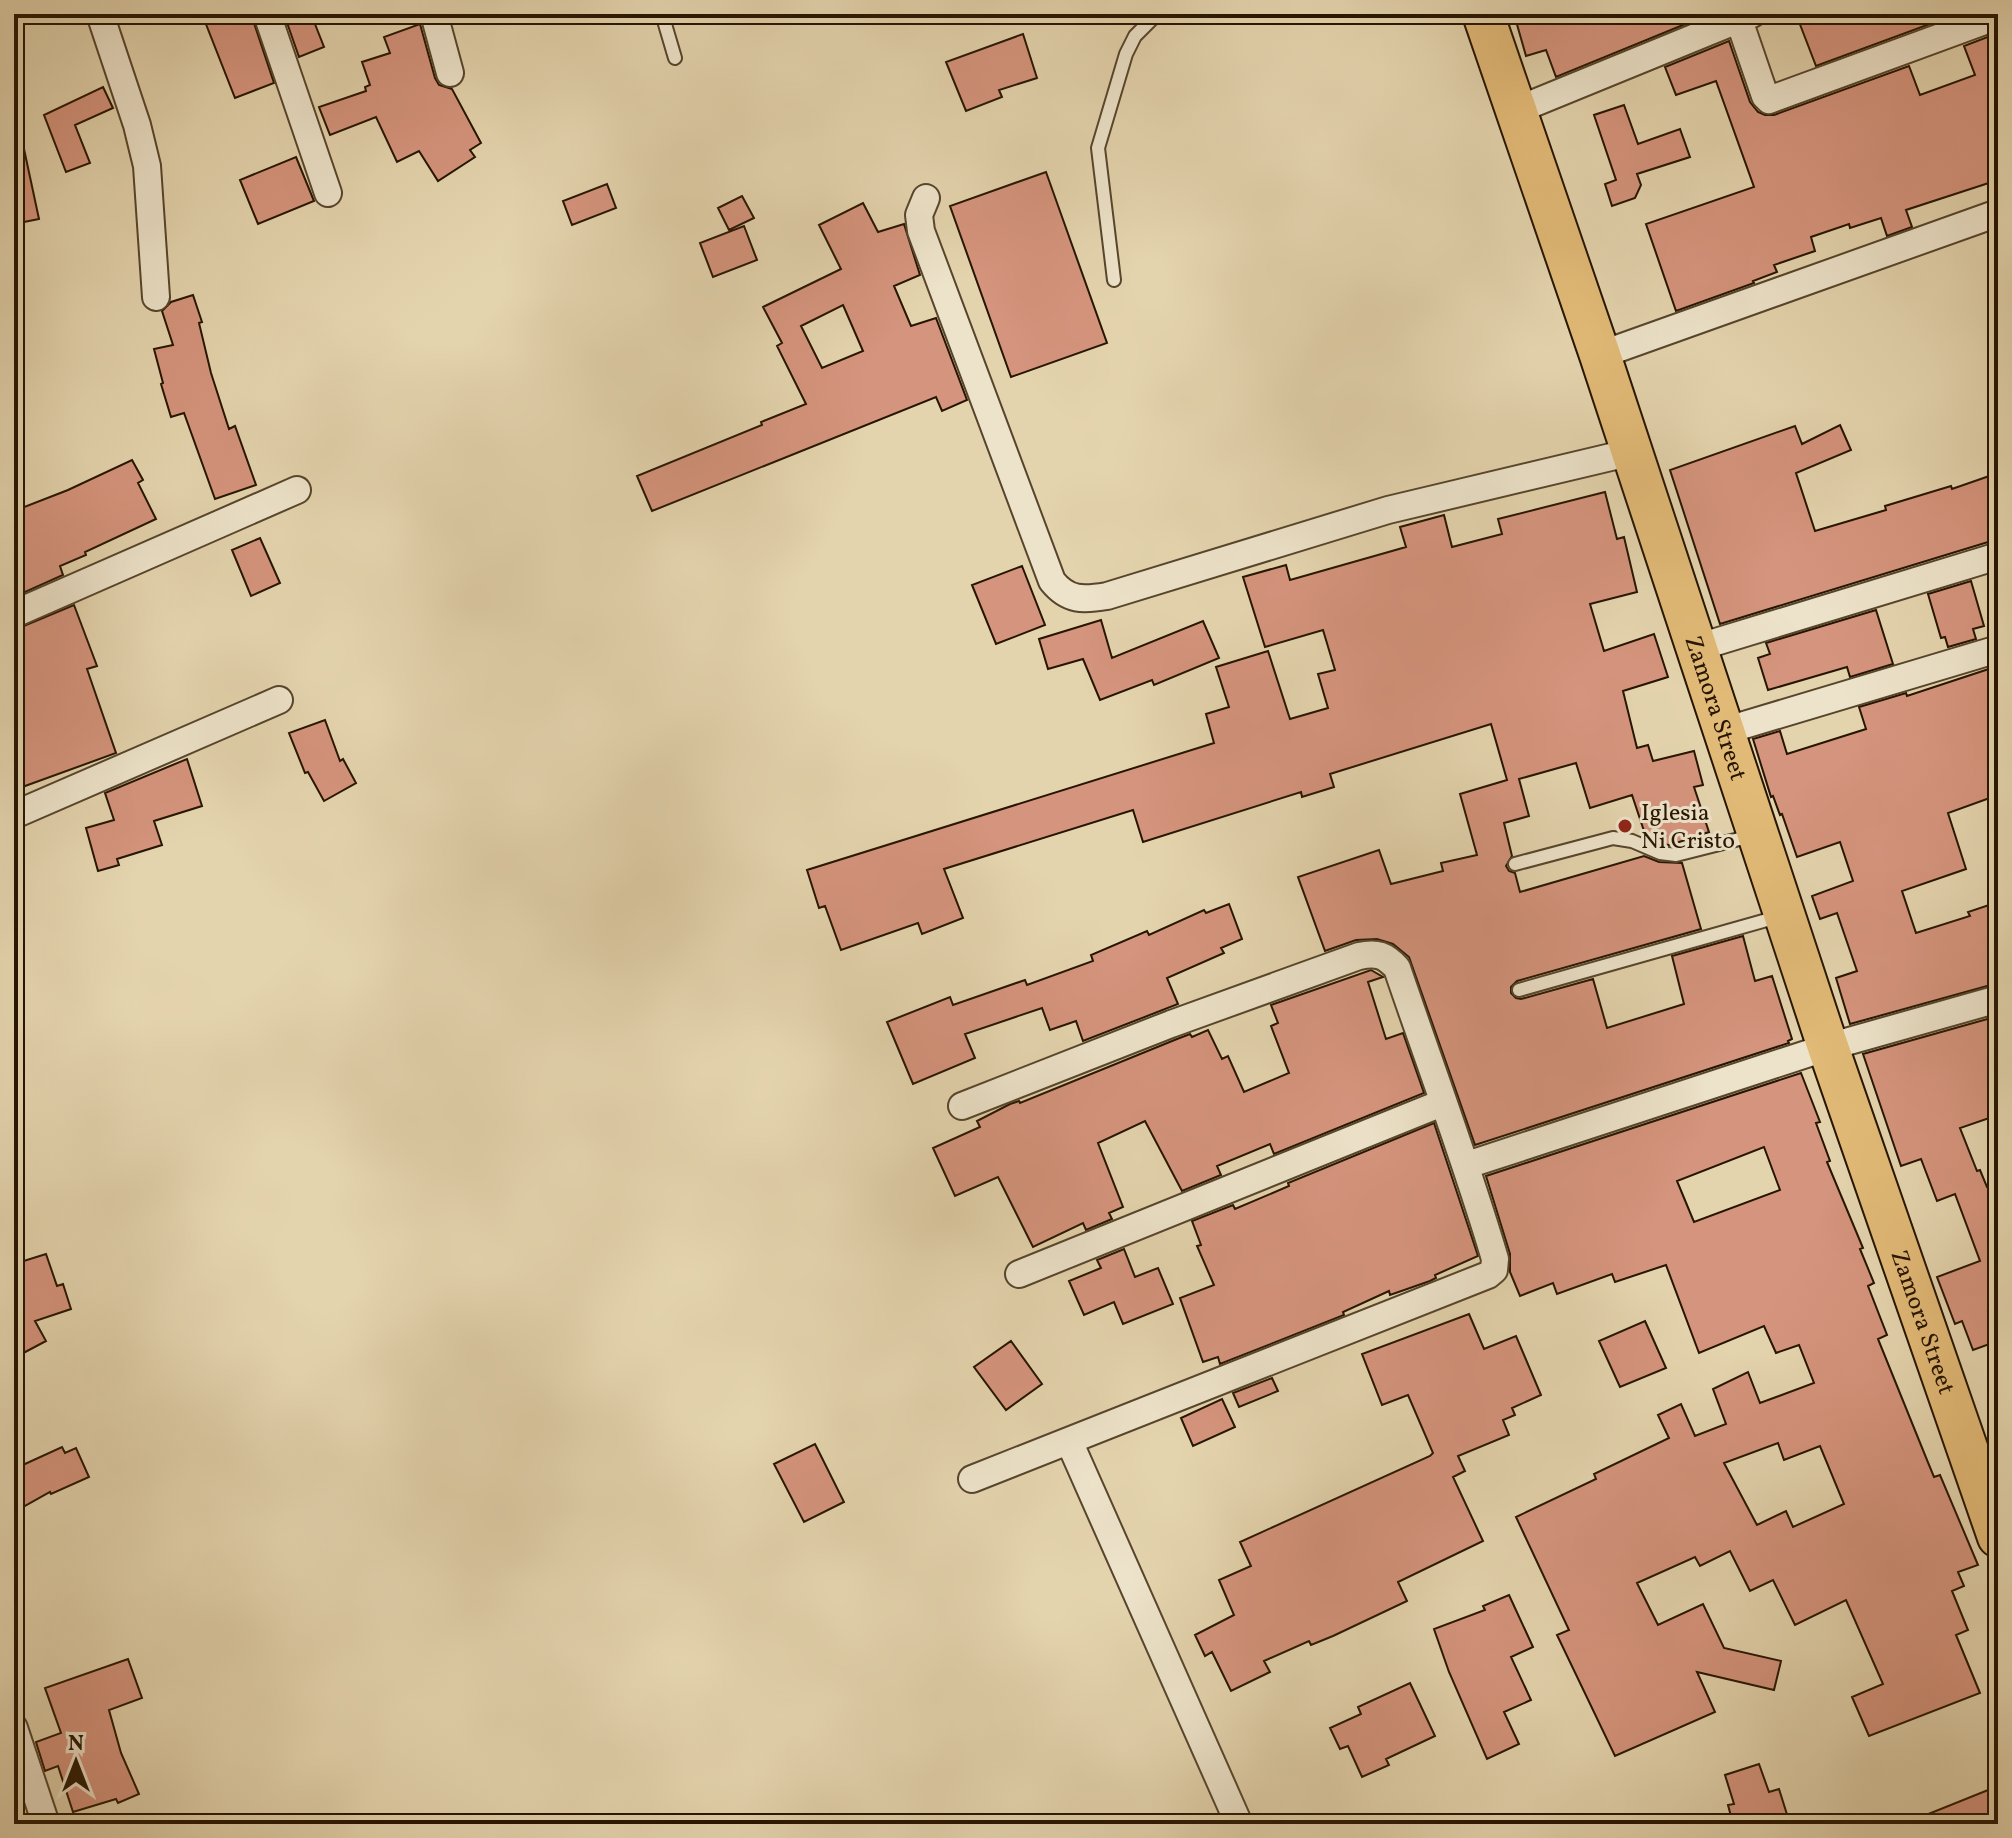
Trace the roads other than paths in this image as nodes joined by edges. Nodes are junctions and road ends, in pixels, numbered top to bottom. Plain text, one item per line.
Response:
1 (100, 14) edge
2 (267, 14) edge
3 (434, 14) edge
4 (662, 14) edge
5 (1157, 14) edge
6 (1483, 14) edge
7 (1998, 16) edge
8 (1746, 17) edge
9 (675, 58) dead end
10 (450, 73) dead end
11 (1515, 111) junction
12 (328, 193) dead end
13 (926, 198) dead end
14 (1998, 213) edge
15 (1114, 280) dead end
16 (156, 297) dead end
17 (1600, 355) junction
18 (1632, 452) junction
19 (297, 490) dead end
20 (1998, 556) edge
21 (14, 614) edge
22 (1696, 648) junction
23 (1998, 649) edge
24 (279, 700) dead end
25 (1724, 731) junction
26 (14, 815) edge
27 (1758, 834) junction
28 (1515, 864) dead end
29 (1785, 915) junction
30 (1519, 990) dead end
31 (1998, 999) edge
32 (1828, 1047) junction
33 (1442, 1103) junction
34 (962, 1106) dead end
35 (1467, 1165) junction
36 (1019, 1274) dead end
37 (1069, 1441) junction
38 (972, 1479) dead end
39 (1998, 1537) edge
40 (14, 1728) edge
41 (46, 1824) edge
42 (1239, 1824) edge

1 - 16 street
2 - 12 street
3 - 10 street
4 - 9 lane
5 - 15 lane
6 - 11 main road, Zamora Street
7 - 8 street
8 - 11 street
11 - 17 main road, Zamora Street
13 - 18 street
14 - 17 street
17 - 18 main road, Zamora Street
18 - 22 main road, Zamora Street
19 - 21 street
20 - 22 street
22 - 25 main road, Zamora Street
23 - 25 street
24 - 26 street
25 - 27 main road, Zamora Street
27 - 28 lane
27 - 29 main road, Zamora Street
29 - 30 lane
29 - 32 main road, Zamora Street
31 - 32 street
32 - 35 street
32 - 39 main road, Zamora Street
33 - 34 street
33 - 35 street
33 - 36 street
35 - 37 street
37 - 38 street
37 - 42 street
40 - 41 street

